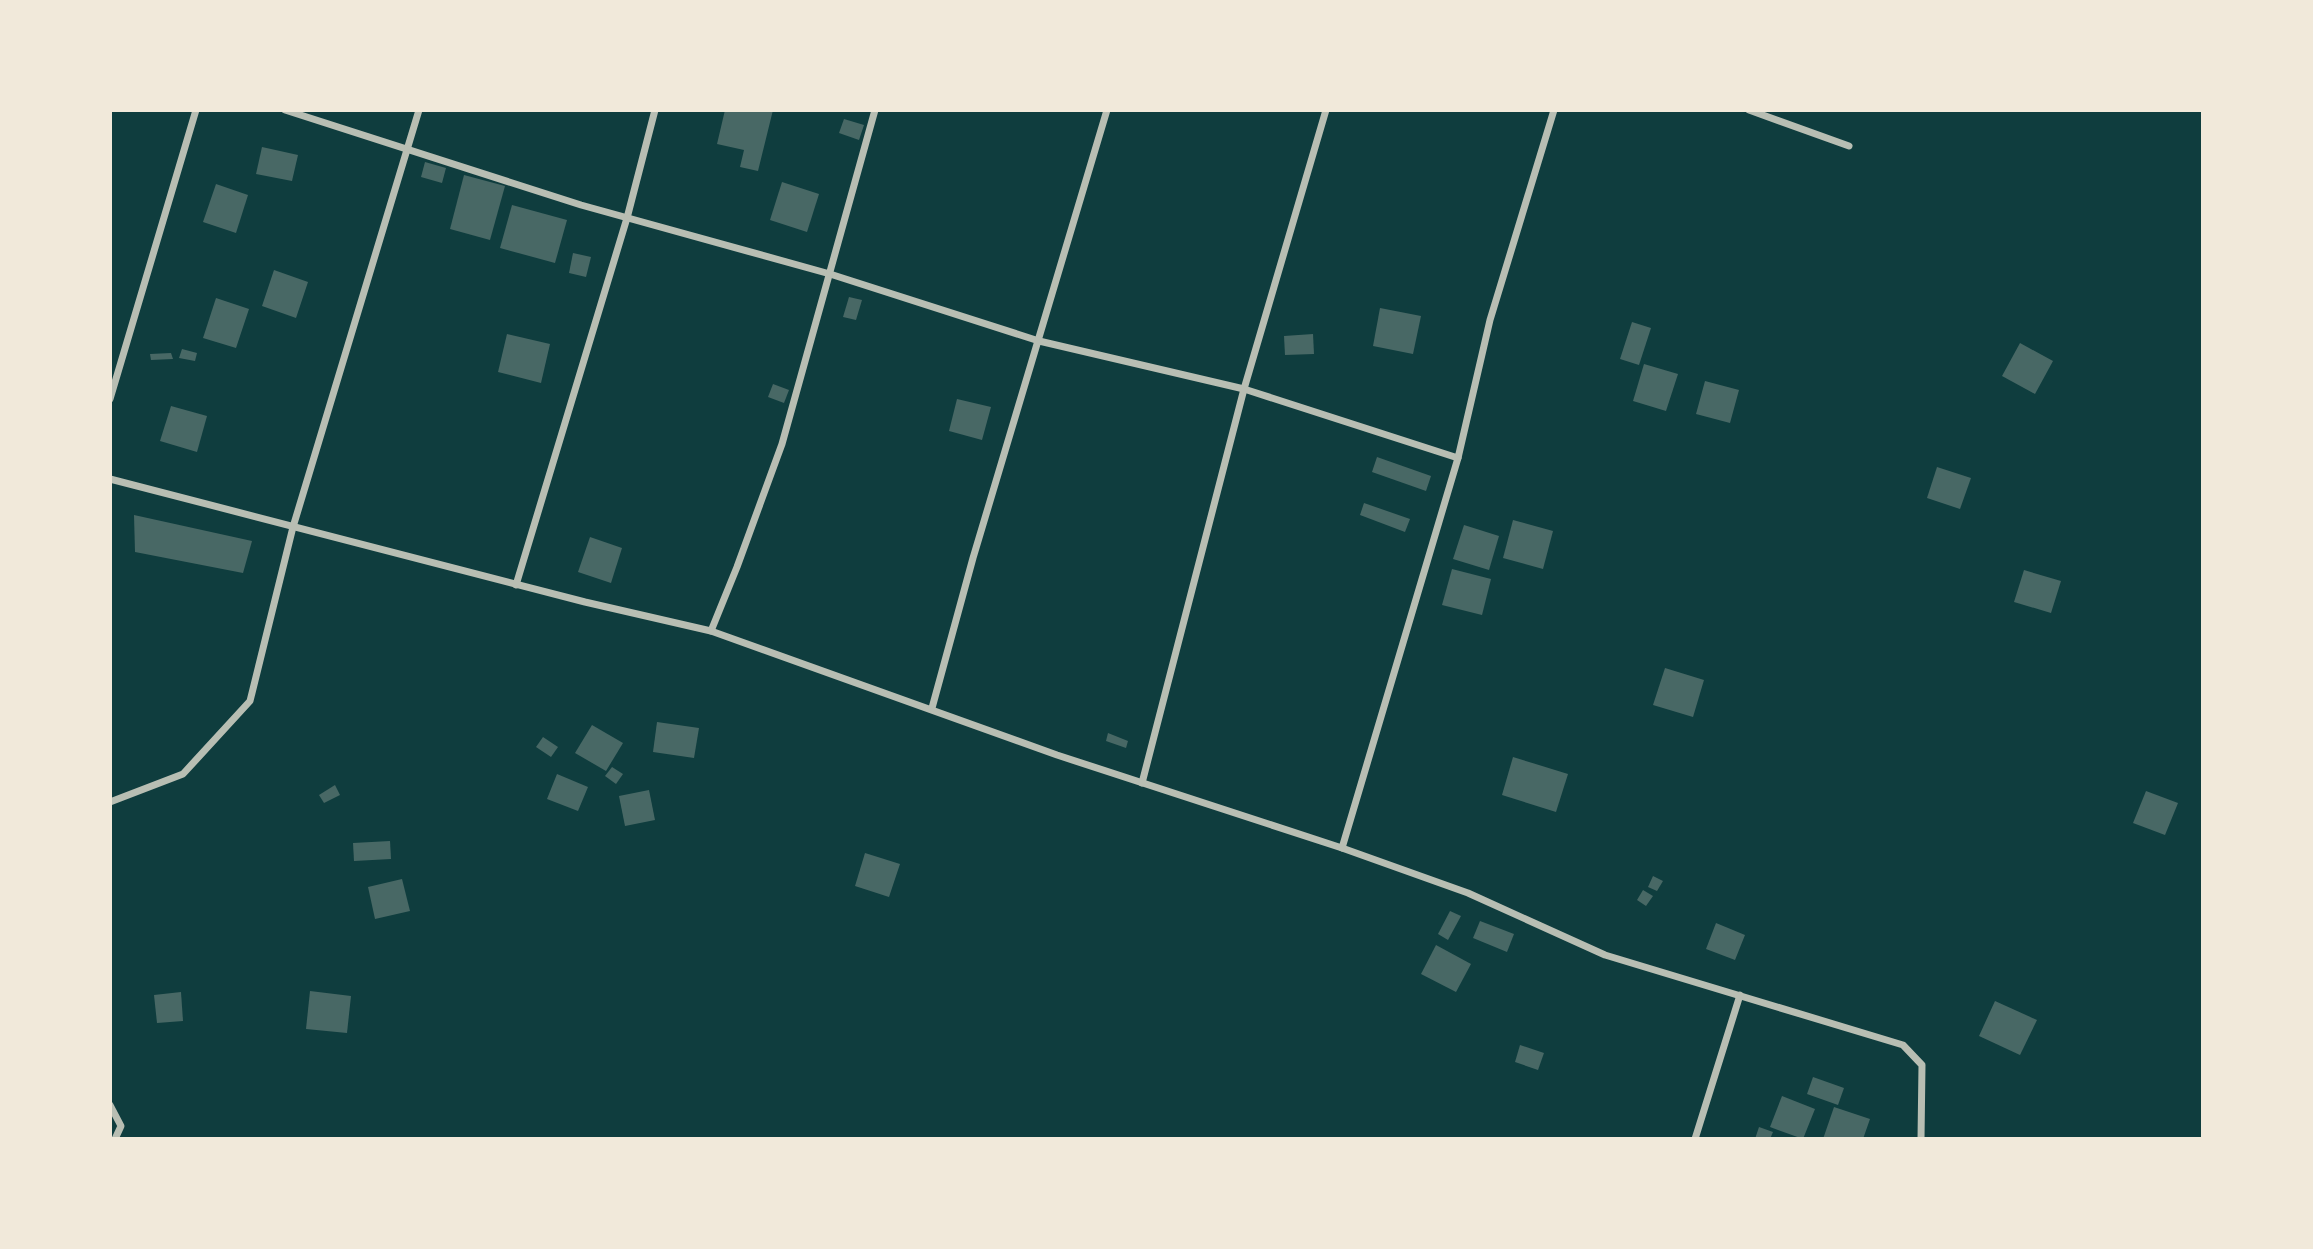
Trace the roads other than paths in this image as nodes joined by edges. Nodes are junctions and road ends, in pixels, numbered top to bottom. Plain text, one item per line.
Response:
1 (196, 110) edge
2 (285, 110) edge
3 (419, 110) edge
4 (655, 110) edge
5 (875, 110) edge
6 (1107, 110) edge
7 (1326, 110) edge
8 (1554, 110) edge
9 (1749, 110) edge
10 (1849, 146) dead end
11 (408, 149) junction
12 (627, 218) junction
13 (830, 274) junction
14 (1039, 341) junction
15 (1244, 389) junction
16 (110, 399) edge
17 (1458, 458) junction
18 (110, 480) edge
19 (293, 527) junction
20 (516, 584) junction
21 (711, 631) junction
22 (932, 708) junction
23 (1142, 783) junction
24 (110, 802) edge
25 (1342, 848) junction
26 (1740, 995) junction
27 (110, 1105) edge
28 (115, 1139) edge
29 (1695, 1139) edge
30 (1922, 1139) edge

1 - 16 street
2 - 11 street
3 - 11 street
4 - 12 street
5 - 13 street
6 - 14 street
7 - 15 street
8 - 17 street
9 - 10 street
11 - 12 street
11 - 19 street
12 - 13 street
12 - 20 street
13 - 14 street
13 - 21 street
14 - 15 street
14 - 22 street
15 - 17 street
15 - 23 street
17 - 25 street
18 - 19 street
19 - 20 street
19 - 24 street
20 - 21 street
21 - 22 street
22 - 23 street
23 - 25 street
25 - 26 street
26 - 29 street
26 - 30 street
27 - 28 street

